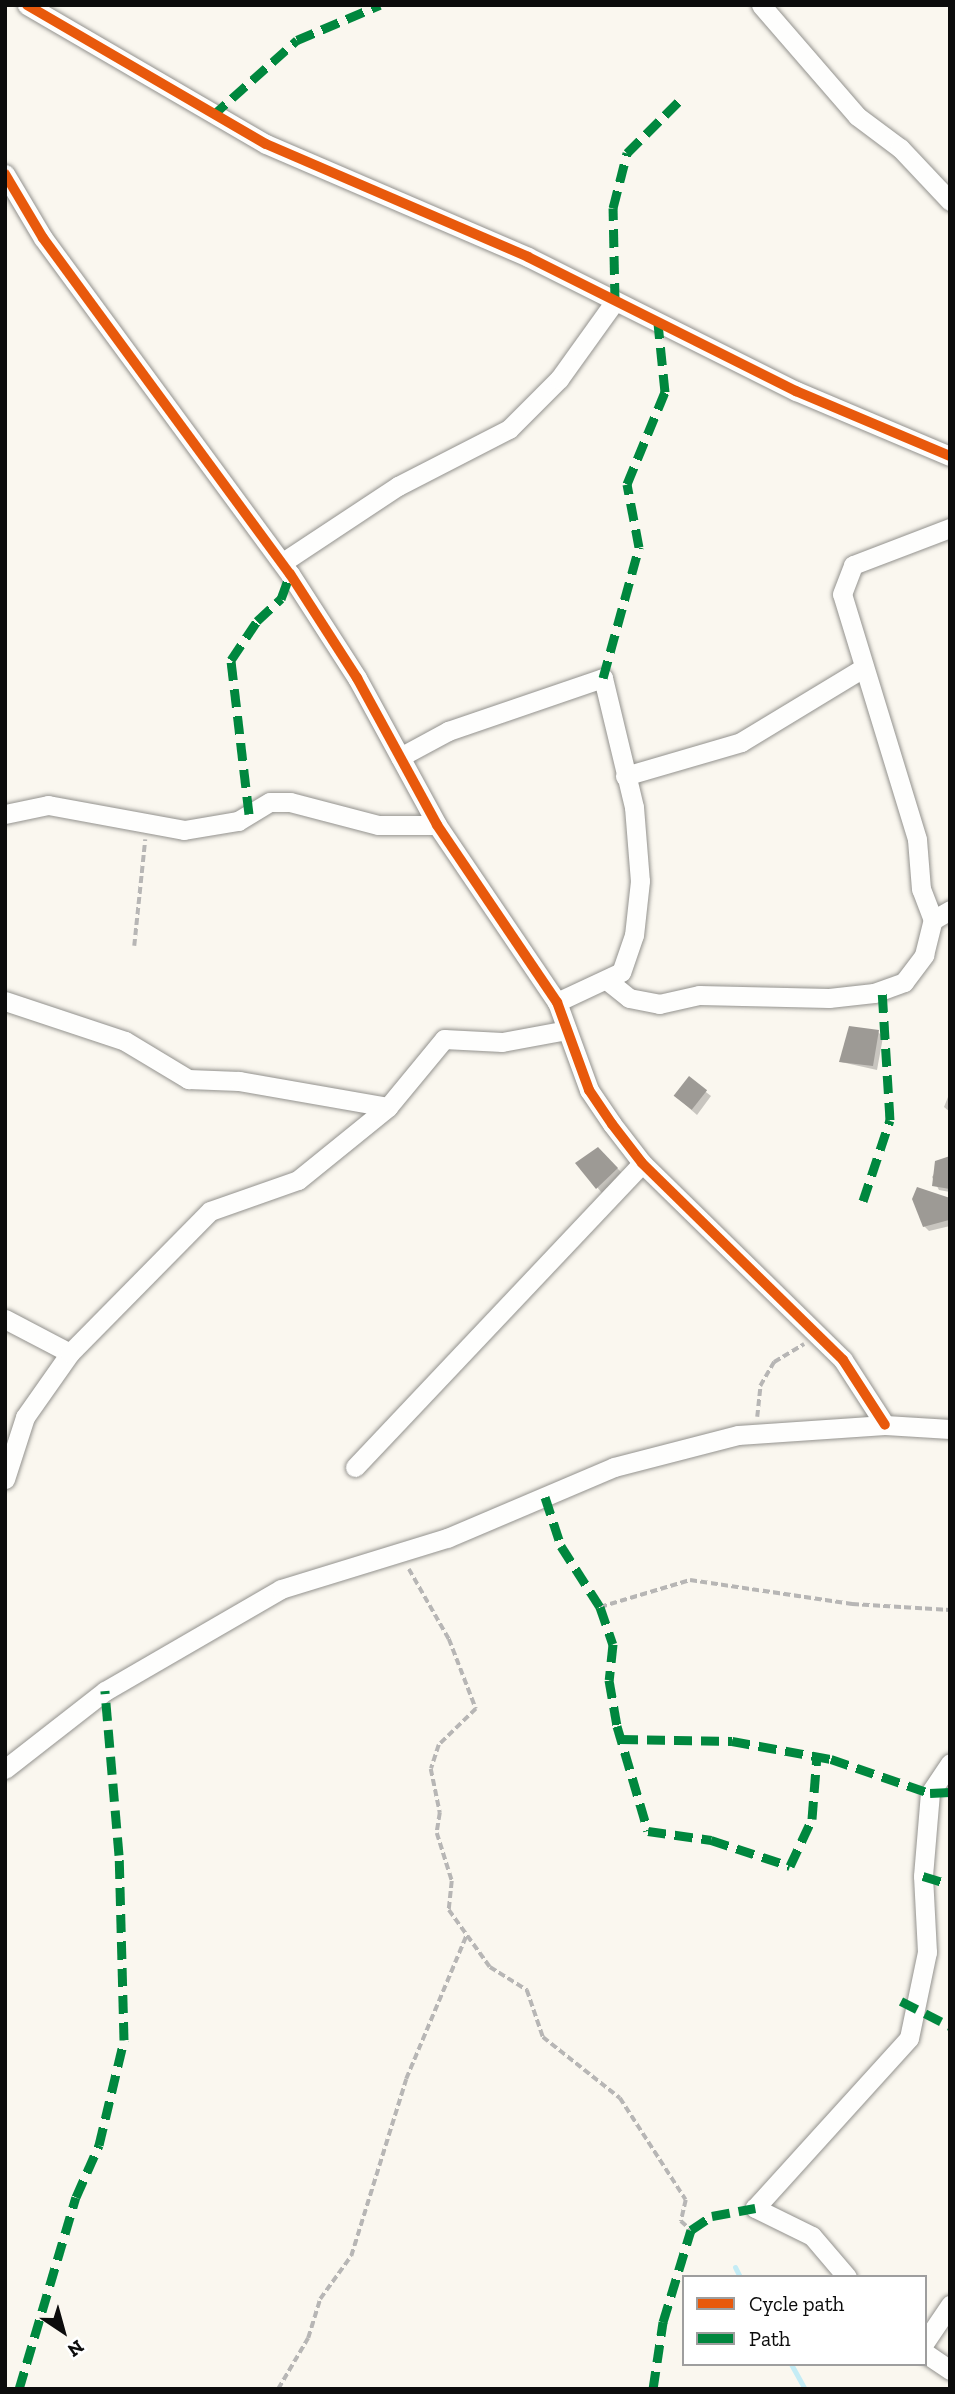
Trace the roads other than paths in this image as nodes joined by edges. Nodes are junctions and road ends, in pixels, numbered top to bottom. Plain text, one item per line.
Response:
1 (27, 5) edge
2 (761, 5) edge
3 (5, 174) edge
4 (950, 201) edge
5 (615, 302) junction
6 (950, 456) edge
7 (950, 528) edge
8 (283, 562) junction
9 (863, 668) junction
10 (400, 757) junction
11 (625, 776) junction
12 (5, 814) edge
13 (437, 825) junction
14 (941, 915) edge
15 (608, 981) junction
16 (5, 1001) edge
17 (557, 1002) junction
18 (567, 1030) junction
19 (388, 1107) junction
20 (642, 1163) junction
21 (5, 1319) edge
22 (70, 1353) junction
23 (886, 1425) junction
24 (950, 1429) edge
25 (355, 1467) dead end
26 (5, 1479) edge
27 (950, 1763) edge
28 (5, 1769) edge
29 (845, 2275) edge
30 (950, 2305) edge
31 (927, 2339) edge
32 (927, 2354) edge
33 (950, 2370) edge

1 - 5 street
2 - 4 street
3 - 8 street
5 - 6 street
5 - 8 street
7 - 9 street
8 - 10 street
9 - 11 street
9 - 14 street
10 - 11 street
10 - 13 street
11 - 15 street
12 - 13 street
13 - 17 street
14 - 15 street
15 - 17 street
16 - 19 street
17 - 18 street
18 - 19 street
18 - 20 street
19 - 22 street
20 - 23 street
20 - 25 street
21 - 22 street
22 - 26 street
23 - 24 street
23 - 28 street
27 - 29 street
30 - 31 street
32 - 33 street

